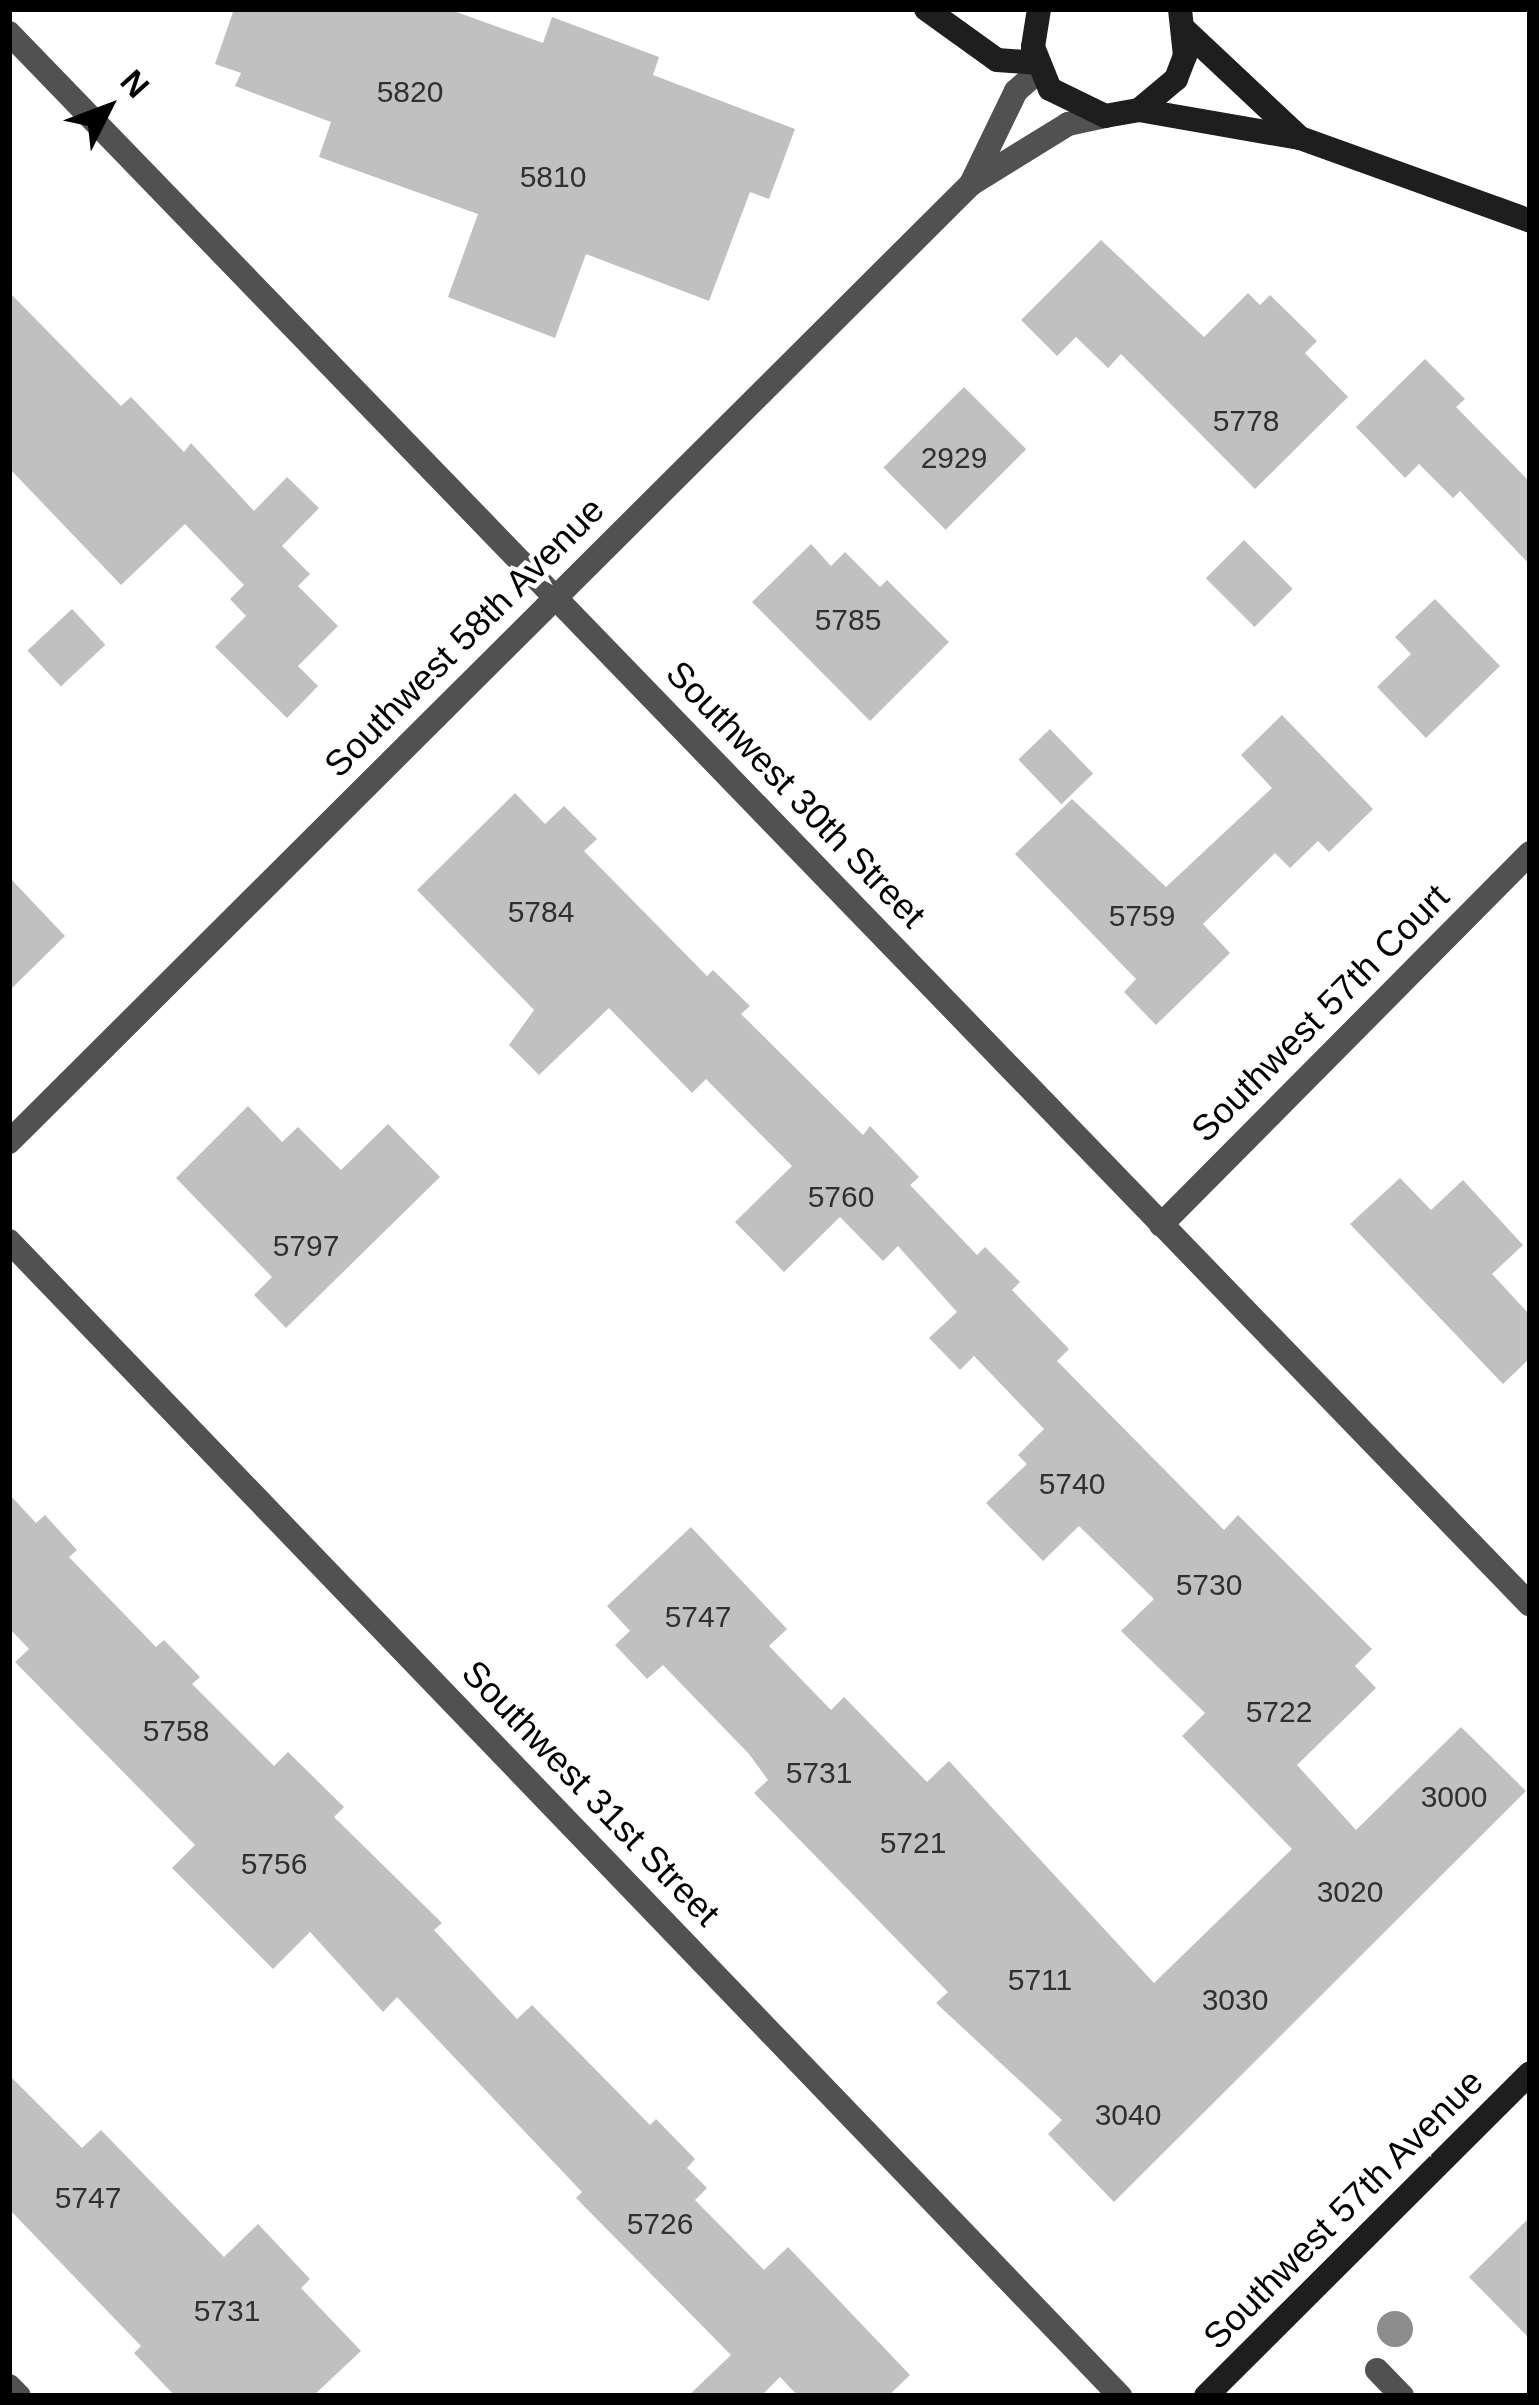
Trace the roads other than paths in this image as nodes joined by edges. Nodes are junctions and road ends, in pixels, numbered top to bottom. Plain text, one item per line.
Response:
1 (926, 9) edge
2 (1039, 9) edge
3 (1183, 16) edge
4 (9, 33) edge
5 (1038, 67) junction
6 (1139, 110) junction
7 (1105, 116) junction
8 (1300, 138) junction
9 (971, 184) junction
10 (1530, 221) edge
11 (555, 596) junction
12 (1530, 853) edge
13 (9, 1142) edge
14 (1161, 1225) junction
15 (9, 1241) edge
16 (1530, 1605) edge
17 (1530, 2073) edge
18 (1377, 2370) dead end
19 (9, 2386) edge
20 (19, 2396) edge
21 (1120, 2396) edge
22 (1207, 2396) edge
23 (1402, 2396) edge

1 - 5 street
2 - 5 street
3 - 6 street
3 - 8 street
4 - 11 street, Southwest 30th Street
5 - 7 street
5 - 9 street, Southwest 58th Avenue
6 - 7 street
6 - 8 street
7 - 9 street, Southwest 58th Avenue
8 - 10 street
9 - 11 street, Southwest 58th Avenue
11 - 13 street, Southwest 58th Avenue
11 - 14 street, Southwest 30th Street
12 - 14 street, Southwest 57th Court
14 - 16 street, Southwest 30th Street
15 - 21 street, Southwest 31st Street
17 - 22 street, Southwest 57th Avenue
18 - 23 street
19 - 20 street

